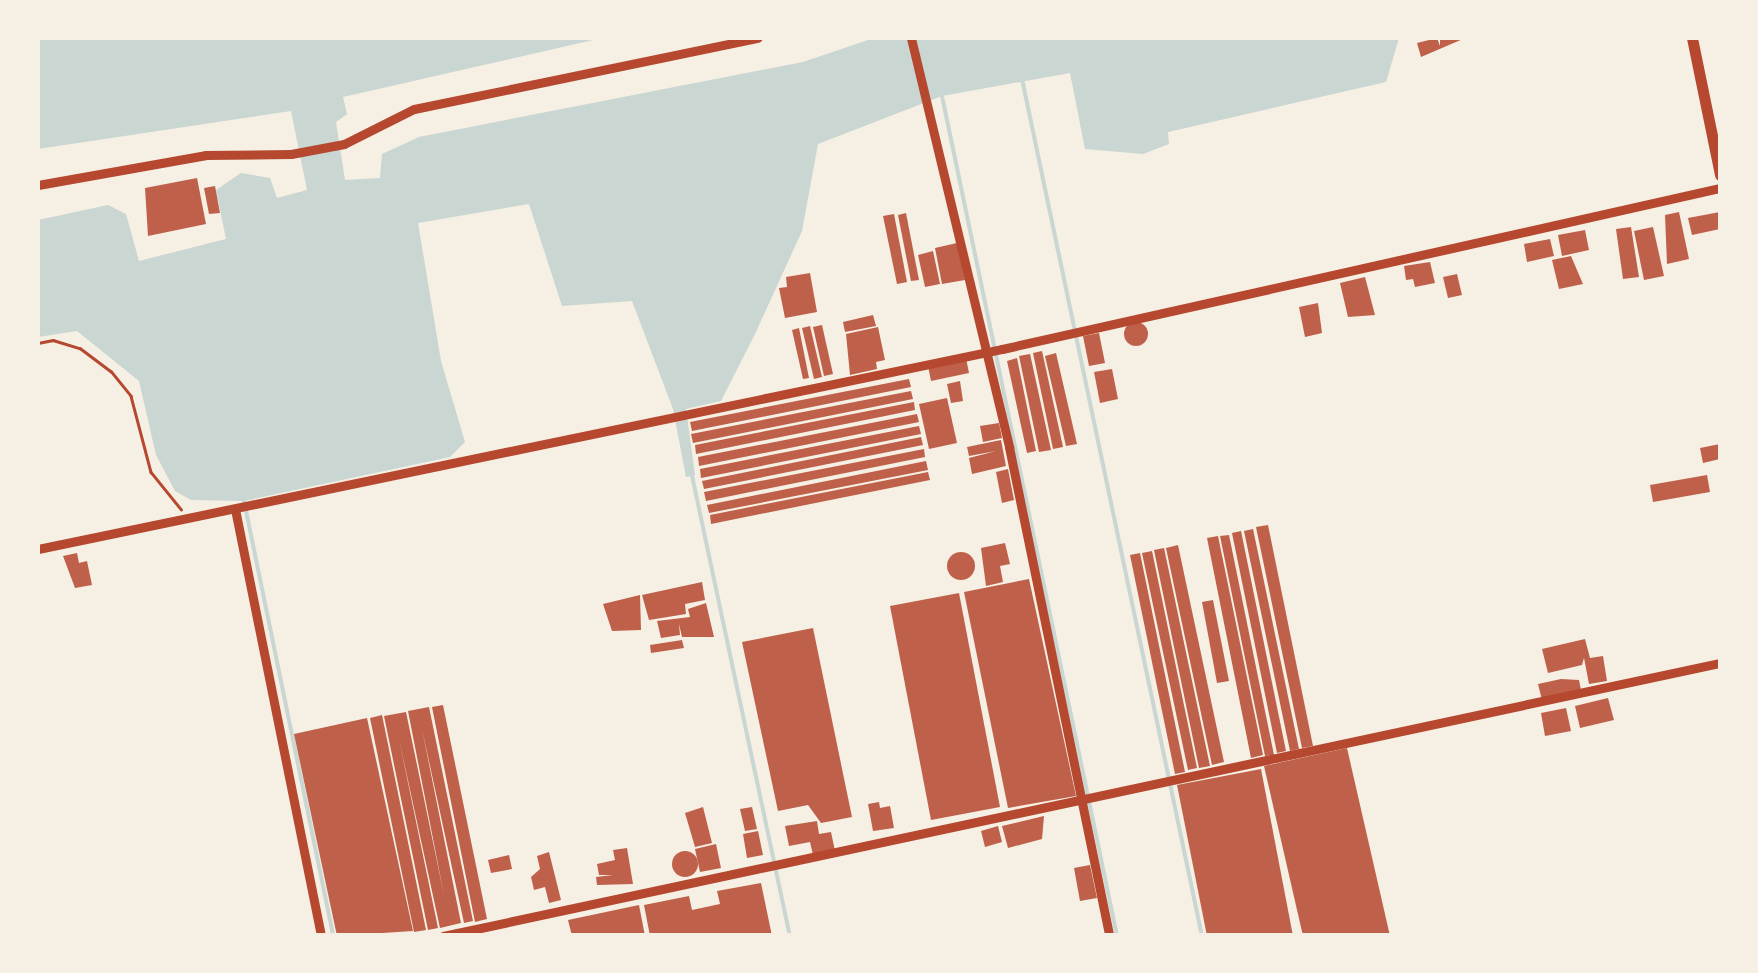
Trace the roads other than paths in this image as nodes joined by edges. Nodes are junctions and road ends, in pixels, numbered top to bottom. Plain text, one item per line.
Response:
1 (758, 38) edge
2 (912, 38) edge
3 (1692, 38) edge
4 (1720, 176) edge
5 (38, 186) edge
6 (1720, 188) edge
7 (988, 352) junction
8 (243, 507) junction
9 (38, 549) edge
10 (1720, 663) edge
11 (1088, 802) junction
12 (321, 936) edge
13 (443, 936) edge
14 (1109, 936) edge

1 - 5 street
2 - 7 street
3 - 4 main road
6 - 7 street
7 - 8 street
7 - 11 street
8 - 9 street
8 - 12 street
10 - 11 street
11 - 13 street
11 - 14 street

